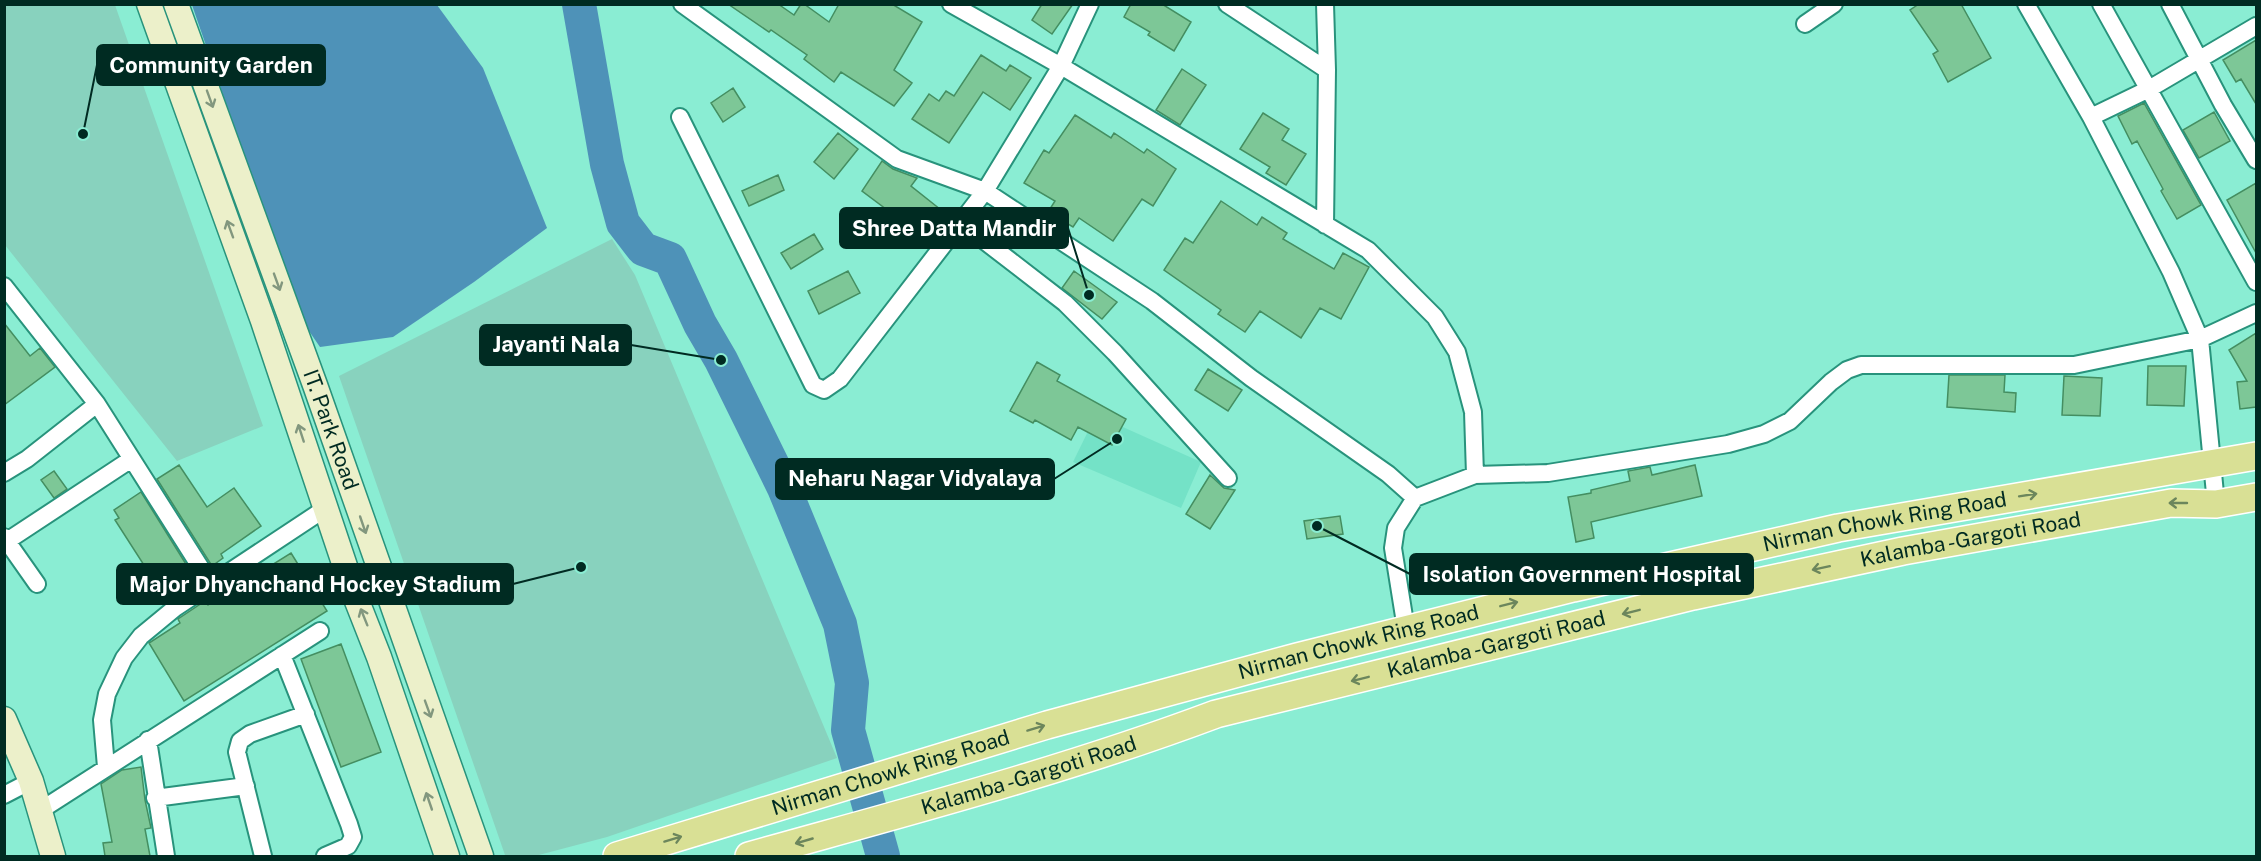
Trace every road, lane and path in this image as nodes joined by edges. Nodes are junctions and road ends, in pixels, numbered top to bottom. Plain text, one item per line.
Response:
1 (149, 4) edge
2 (176, 4) edge
3 (682, 4) edge
4 (951, 4) edge
5 (1090, 4) edge
6 (1227, 4) edge
7 (1325, 4) edge
8 (1834, 4) edge
9 (2026, 4) edge
10 (2101, 4) edge
11 (2169, 4) edge
12 (1805, 24) dead end
13 (2256, 26) edge
14 (2199, 59) junction
15 (1061, 66) junction
16 (1327, 70) junction
17 (2149, 88) junction
18 (680, 117) dead end
19 (2091, 117) junction
20 (2256, 160) edge
21 (985, 191) junction
22 (960, 222) junction
23 (1325, 225) junction
24 (2256, 282) edge
25 (7, 296) edge
26 (2256, 313) edge
27 (2200, 339) junction
28 (97, 404) junction
29 (2256, 456) edge
30 (130, 459) junction
31 (2211, 464) junction
32 (4, 473) edge
33 (1475, 475) junction
34 (1228, 478) dead end
35 (2256, 497) edge
36 (1415, 498) junction
37 (2216, 504) junction
38 (326, 508) junction
39 (5, 540) edge
40 (38, 584) dead end
41 (211, 584) junction
42 (1406, 629) junction
43 (320, 632) dead end
44 (282, 655) junction
45 (306, 714) junction
46 (4, 718) edge
47 (147, 740) junction
48 (106, 767) junction
49 (31, 781) junction
50 (246, 786) junction
51 (4, 795) edge
52 (155, 798) junction
53 (41, 810) junction
54 (53, 856) edge
55 (166, 856) edge
56 (263, 856) edge
57 (325, 856) edge
58 (447, 856) edge
59 (481, 856) edge
60 (617, 856) edge
61 (749, 856) edge

38 -> 1 main road, IT. Park Road
2 -> 59 main road, IT. Park Road
3 - 21 street
4 - 15 street
5 - 15 street
6 - 16 street
7 - 16 street
8 - 12 street
9 - 19 street
10 - 17 street
11 - 14 street
13 - 14 street
14 - 17 street
14 - 20 street
15 - 21 street
15 - 23 street
16 - 23 street
17 - 19 street
17 - 24 street
18 - 22 street
19 - 27 street
21 - 22 street
21 - 36 street
22 - 34 street
23 - 33 street
25 - 28 street
26 - 27 street
27 - 31 street
27 - 33 street
28 - 30 street
28 - 32 street
29 - 31 main road, Nirman Chowk Ring Road
30 - 39 street
30 - 41 street
31 - 37 street
42 -> 31 main road, Nirman Chowk Ring Road
33 - 36 street
35 - 37 main road, Kalamba -Gargoti Road
36 - 42 street
37 -> 61 main road, Kalamba -Gargoti Road
38 - 41 street
58 -> 38 main road, IT. Park Road
39 - 40 street
41 - 48 street
60 -> 42 main road, Nirman Chowk Ring Road
43 - 44 street
44 - 45 street
44 - 47 street
45 - 50 street
45 - 57 street
46 - 49 main road
47 - 48 street
47 - 52 street
48 - 53 street
49 - 51 street
49 - 53 main road
50 - 52 street
50 - 56 street
52 - 55 street
53 - 54 main road

